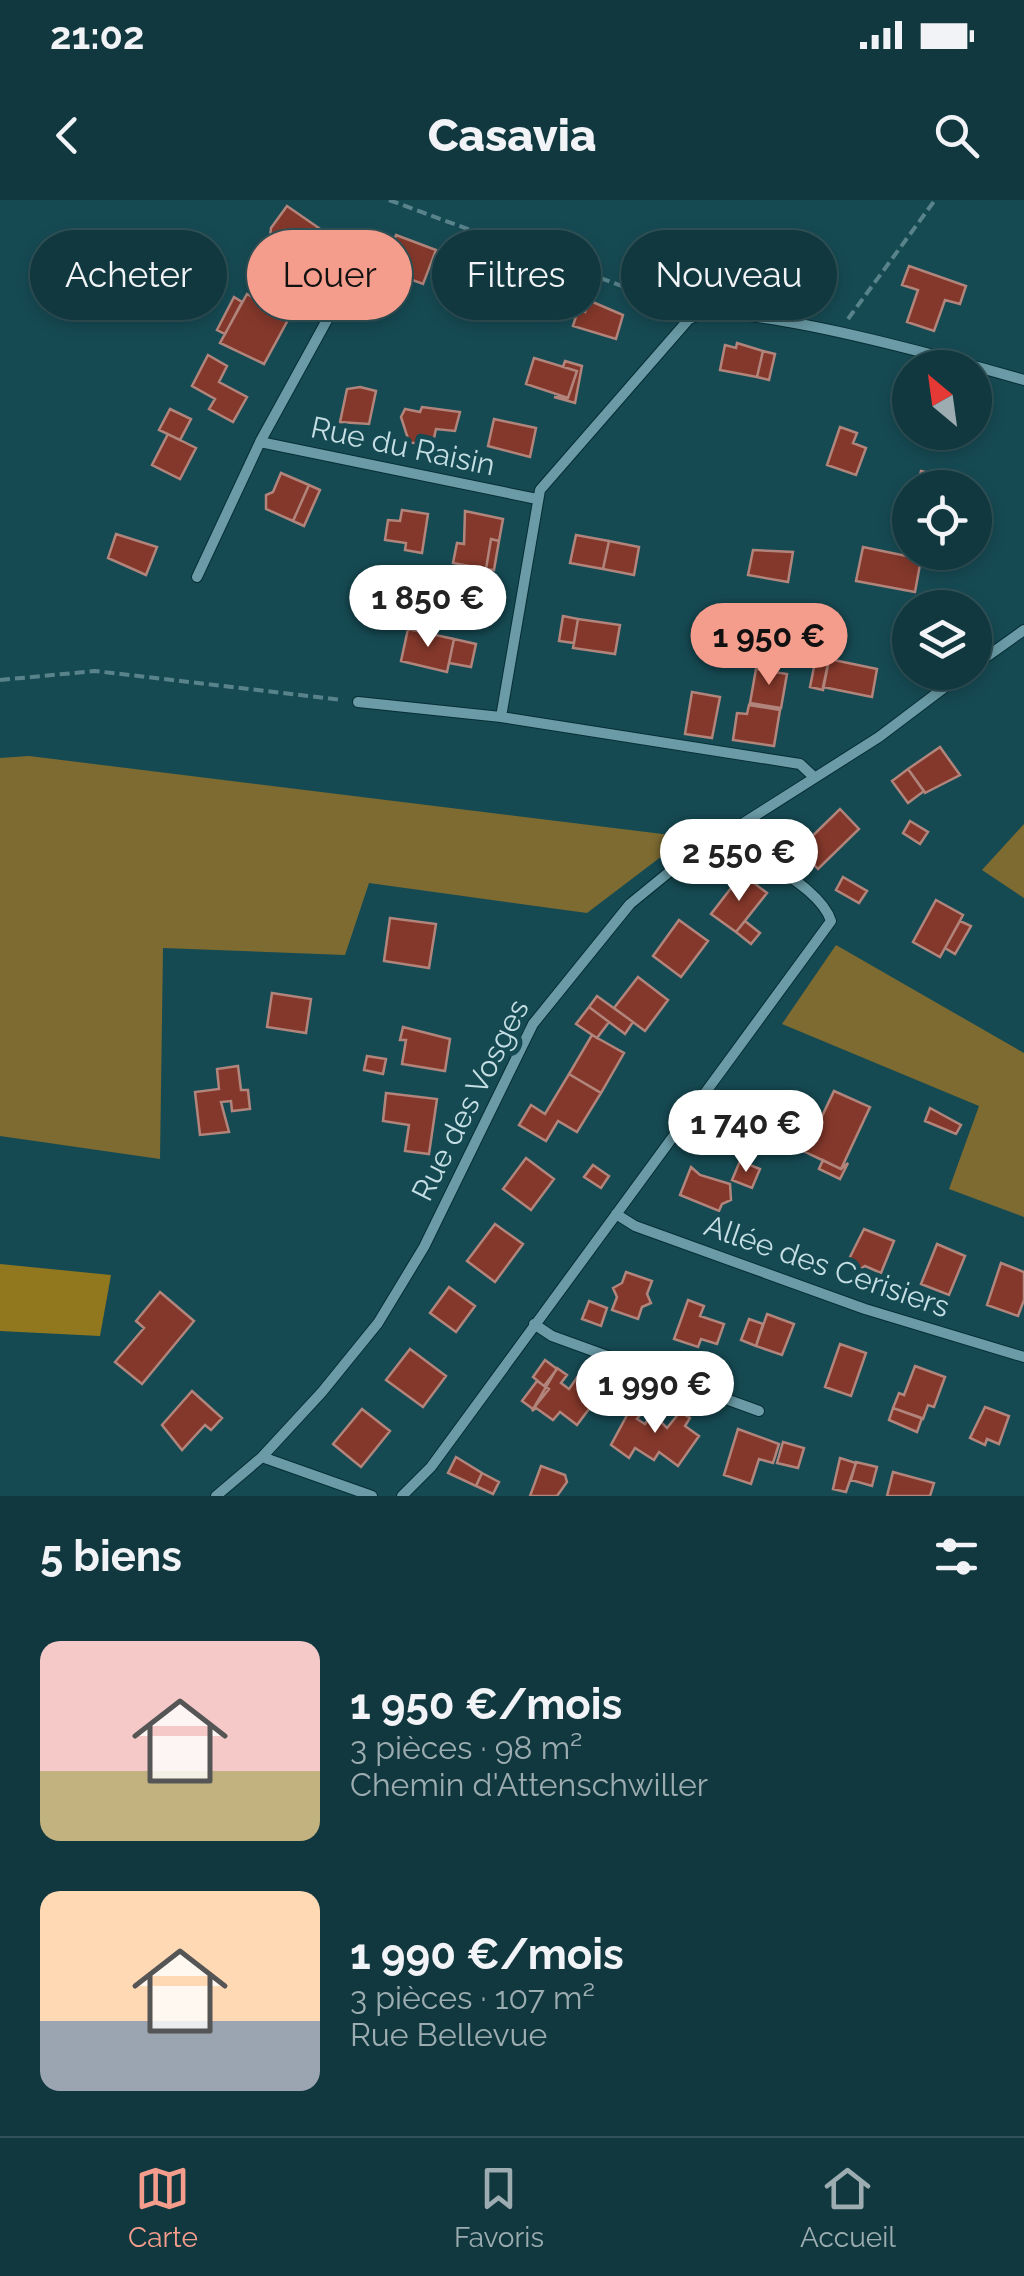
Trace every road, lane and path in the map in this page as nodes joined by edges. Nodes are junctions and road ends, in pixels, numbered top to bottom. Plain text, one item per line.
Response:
1 (389, 200) edge
2 (935, 200) edge
3 (621, 286) edge
4 (327, 320) edge
5 (689, 320) edge
6 (766, 320) edge
7 (840, 332) junction
8 (1024, 380) edge
9 (260, 442) junction
10 (537, 500) junction
11 (197, 577) dead end
12 (1024, 630) edge
13 (992, 653) edge
14 (0, 680) edge
15 (941, 690) edge
16 (358, 702) joint
17 (501, 718) junction
18 (814, 777) junction
19 (729, 832) junction
20 (616, 1214) junction
21 (534, 1324) junction
22 (1024, 1357) edge
23 (759, 1411) dead end
24 (262, 1456) junction
25 (216, 1496) edge
26 (372, 1496) edge
27 (402, 1496) edge

1 - 3 path
2 - 7 path
4 - 9 street, Rue du Raisin
5 - 10 street
6 - 7 street
7 - 8 street
9 - 10 street, Rue du Raisin
9 - 11 street, Rue du Raisin
10 - 17 street
12 - 13 street
14 - 16 path
15 - 18 street, Rue des Vosges
16 - 17 street
17 - 18 street
18 - 19 street, Rue des Vosges
19 - 20 street
19 - 24 street, Rue des Vosges
20 - 21 street
20 - 22 street, Allée des Cerisiers
21 - 23 street
21 - 27 street
24 - 25 street, Rue des Vosges
24 - 26 street

